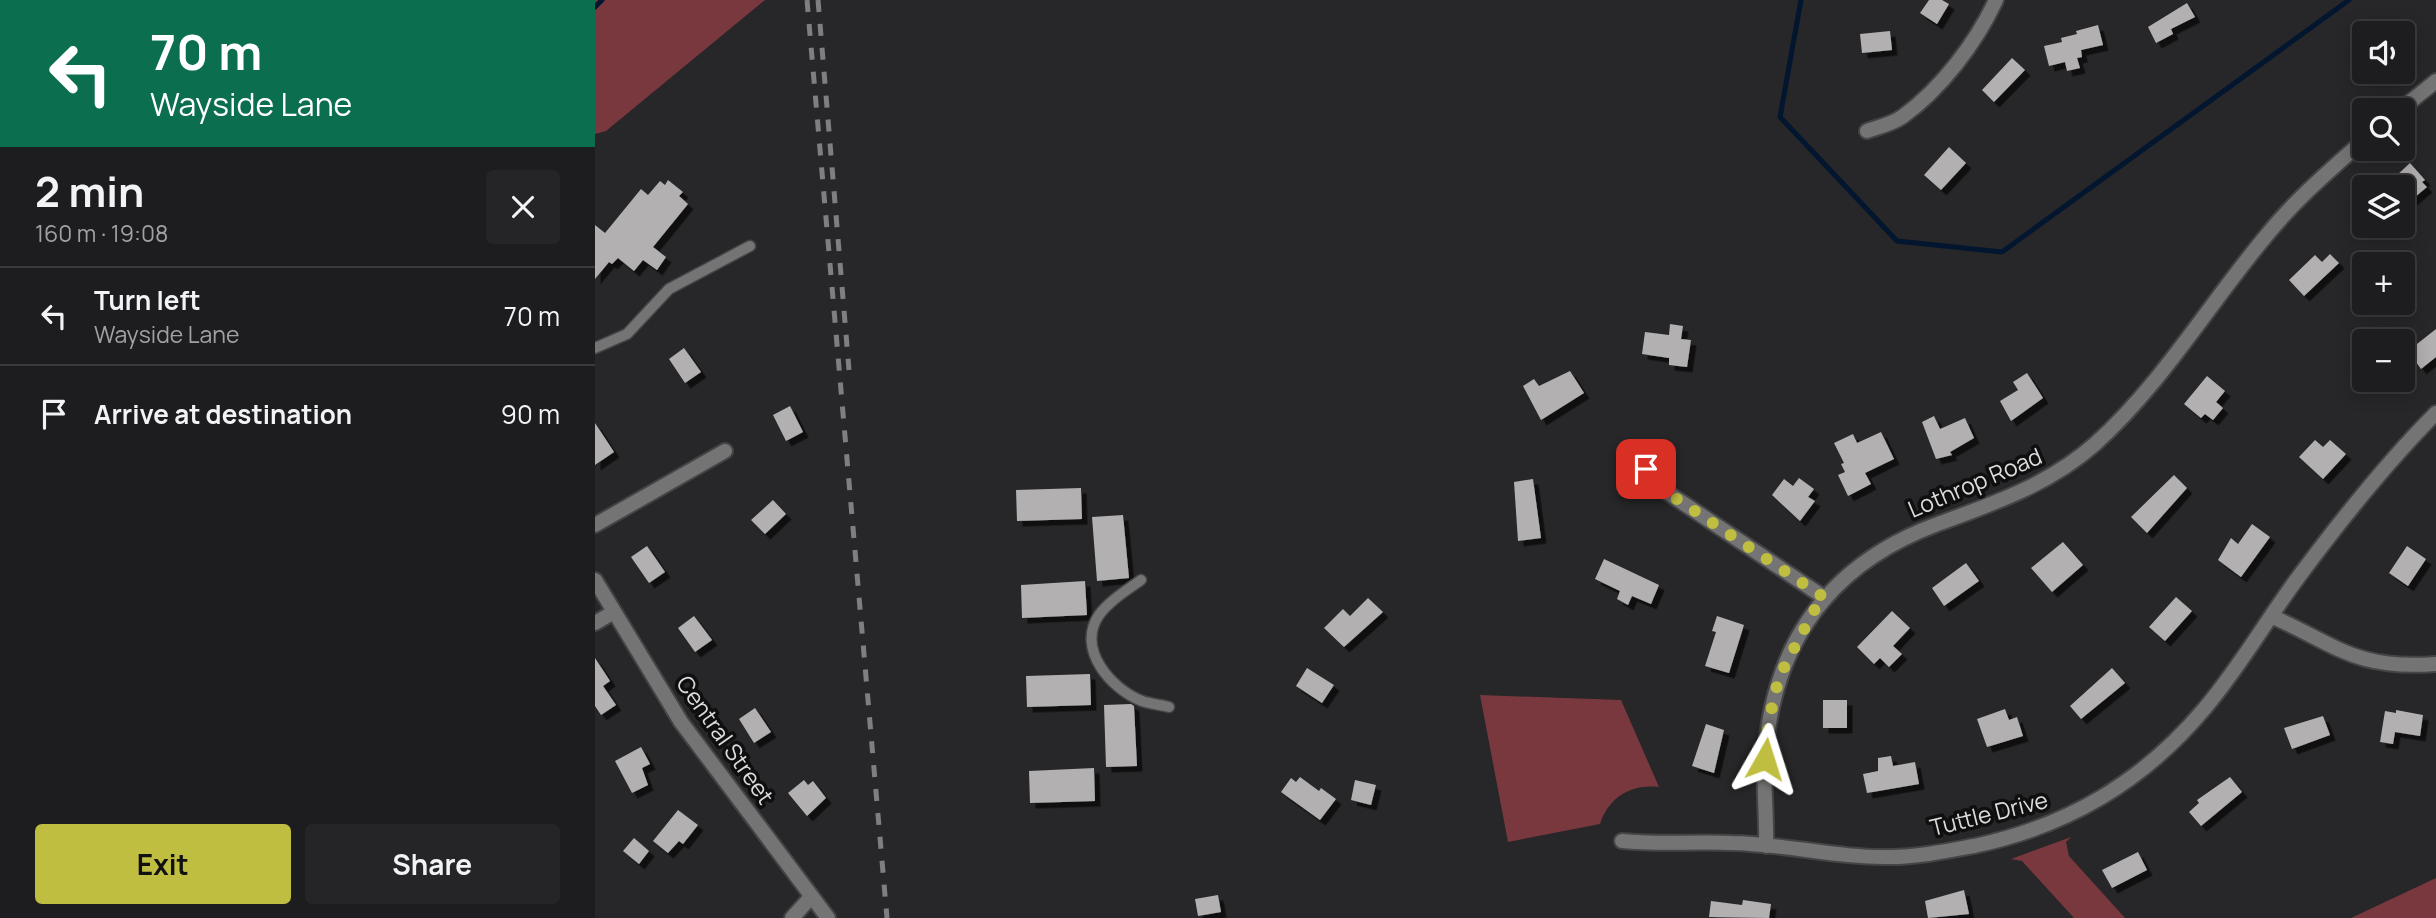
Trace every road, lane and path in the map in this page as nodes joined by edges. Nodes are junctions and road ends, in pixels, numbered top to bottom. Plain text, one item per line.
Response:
1 (1996, 0) edge
2 (2436, 81) edge
3 (2415, 98) edge
4 (1867, 131) dead end
5 (2352, 151) edge
6 (750, 246) dead end
7 (595, 348) edge
8 (2436, 413) edge
9 (725, 451) dead end
10 (1646, 469) dead end
11 (595, 525) edge
12 (595, 580) edge
13 (1141, 580) dead end
14 (1825, 598) junction
15 (614, 611) junction
16 (2271, 616) junction
17 (595, 623) edge
18 (2436, 664) edge
19 (1169, 707) dead end
20 (1622, 841) dead end
21 (1766, 846) junction
22 (811, 897) junction
23 (792, 918) edge
24 (828, 918) edge

1 - 4 street
2 - 3 street
5 - 14 street, Lothrop Road
6 - 7 lane
8 - 16 street, Tuttle Drive
9 - 11 street
10 - 14 street
12 - 15 street, Central Street
13 - 19 lane
14 - 21 street, Lothrop Road
15 - 17 street
15 - 22 street, Central Street
16 - 18 street
16 - 21 street, Tuttle Drive
20 - 21 street, Tuttle Drive
22 - 23 street
22 - 24 street, Central Street

